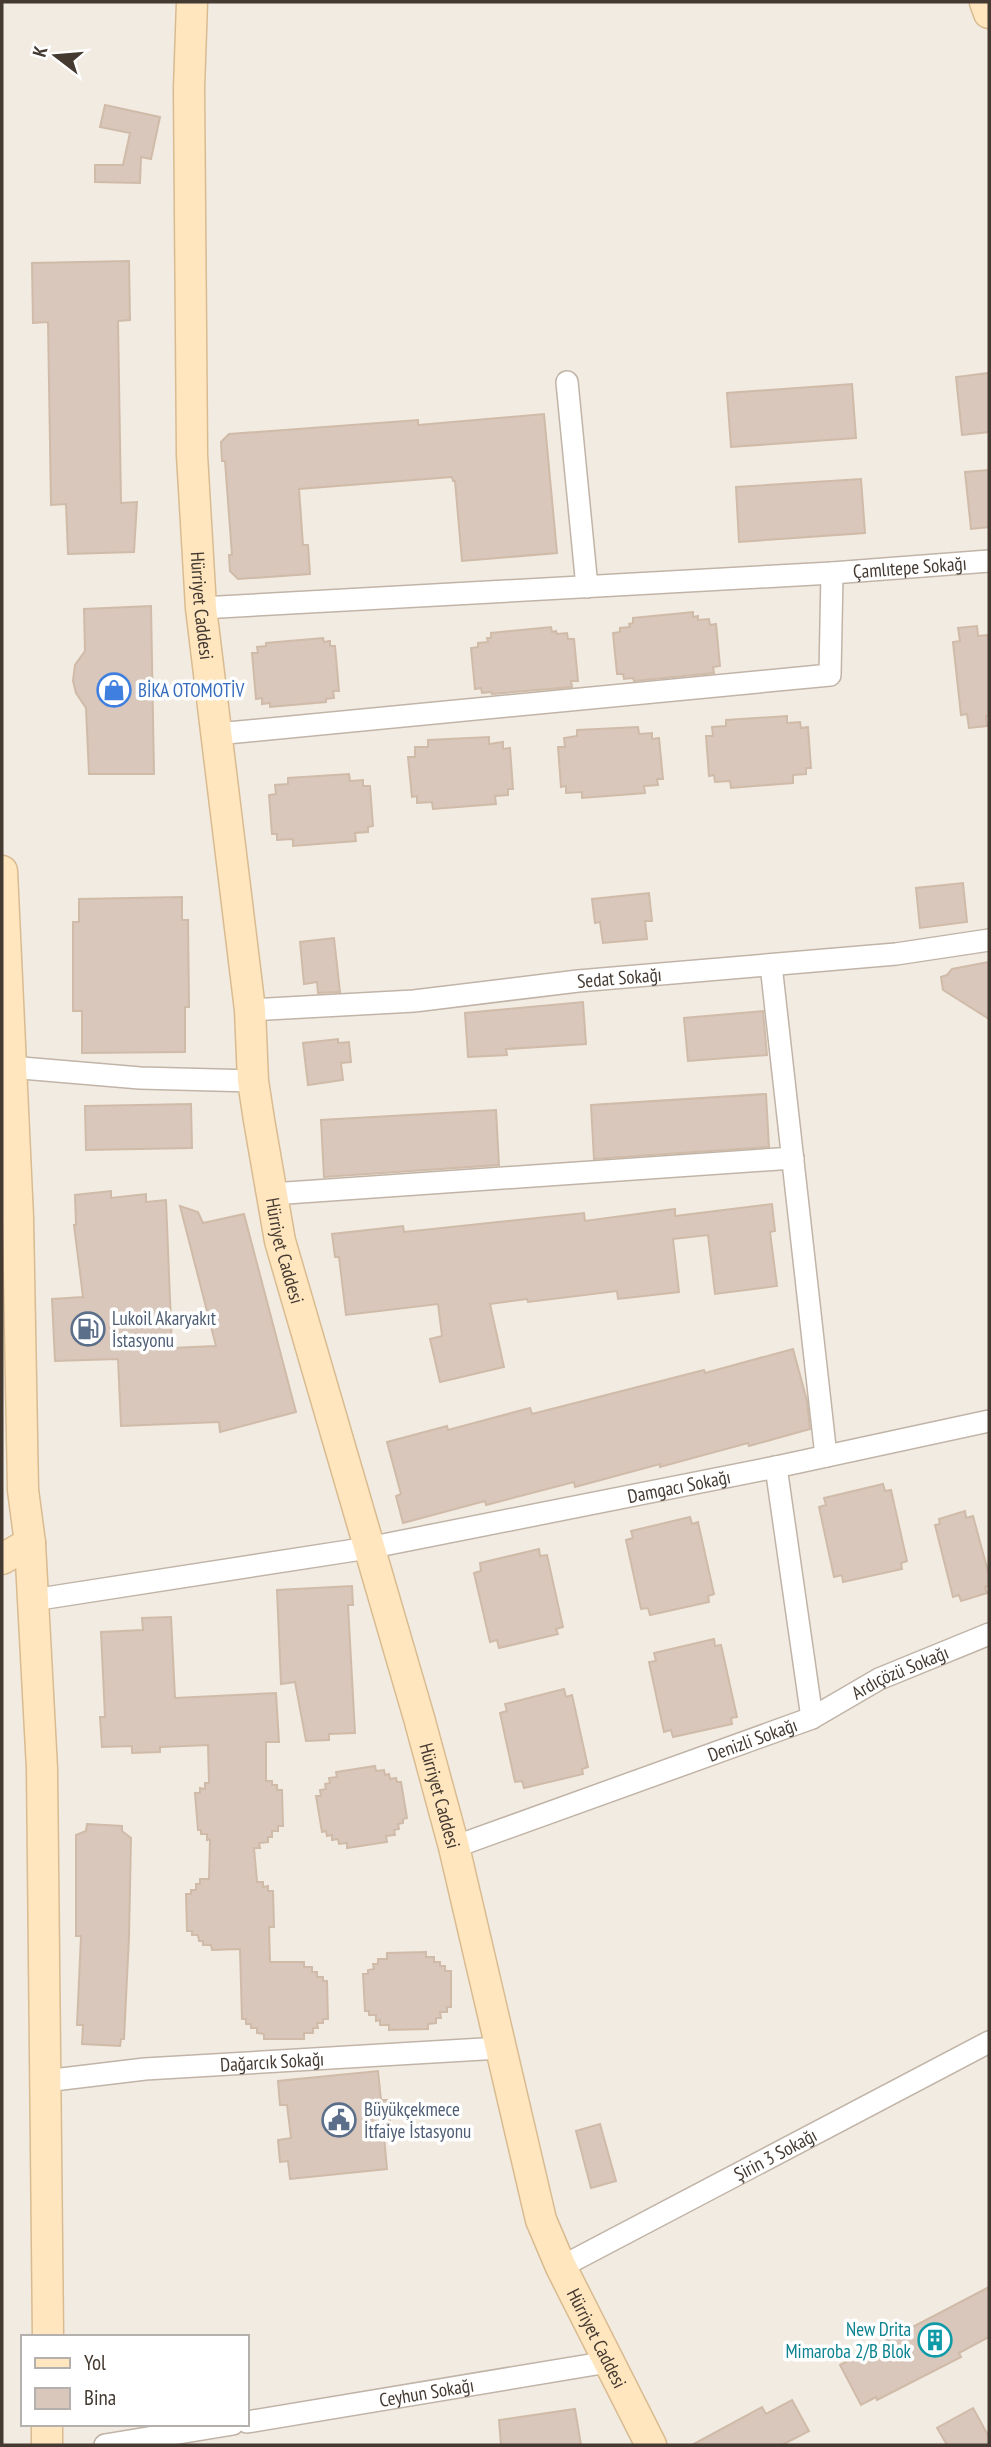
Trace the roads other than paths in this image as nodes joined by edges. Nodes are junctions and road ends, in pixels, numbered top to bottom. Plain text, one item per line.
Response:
1 (192, 2) edge
2 (985, 2) edge
3 (989, 13) edge
4 (567, 382) dead end
5 (989, 561) edge
6 (832, 573) junction
7 (587, 587) junction
8 (201, 608) junction
9 (217, 734) junction
10 (2, 871) edge
11 (989, 940) edge
12 (771, 965) junction
13 (250, 1010) junction
14 (10, 1067) junction
15 (253, 1081) junction
16 (793, 1158) junction
17 (272, 1194) junction
18 (10, 1210) edge
19 (989, 1421) edge
20 (827, 1456) junction
21 (776, 1467) junction
22 (30, 1544) junction
23 (368, 1548) junction
24 (2, 1559) edge
25 (33, 1600) junction
26 (989, 1634) edge
27 (812, 1718) junction
28 (454, 1847) junction
29 (989, 2042) edge
30 (500, 2048) junction
31 (45, 2081) junction
32 (561, 2267) junction
33 (48, 2335) edge
34 (608, 2362) junction
35 (248, 2422) edge
36 (47, 2426) edge
37 (224, 2426) edge
38 (150, 2442) edge
39 (47, 2445) edge
40 (105, 2445) edge
41 (651, 2445) edge

1 - 8 main road, Hürriyet Caddesi
2 - 3 main road
4 - 7 street
5 - 6 street, Çamlıtepe Sokağı
6 - 7 street, Çamlıtepe Sokağı
6 - 9 street
7 - 8 street, Çamlıtepe Sokağı
8 - 9 main road, Hürriyet Caddesi
9 - 13 main road, Hürriyet Caddesi
10 - 14 main road
11 - 12 street, Sedat Sokağı
12 - 13 street, Sedat Sokağı
12 - 16 street
13 - 15 main road, Hürriyet Caddesi
14 - 15 street
14 - 18 main road
15 - 17 main road, Hürriyet Caddesi
16 - 17 street
16 - 20 street
17 - 23 main road, Hürriyet Caddesi
18 - 22 main road
19 - 20 street, Damgacı Sokağı
20 - 21 street, Damgacı Sokağı
21 - 23 street, Damgacı Sokağı
21 - 27 street, Denizli Sokağı
22 - 24 main road
22 - 25 main road
23 - 25 street, Damgacı Sokağı
23 - 28 main road, Hürriyet Caddesi
25 - 31 main road
26 - 27 street, Ardıçözü Sokağı
27 - 28 street, Denizli Sokağı
28 - 30 main road, Hürriyet Caddesi
29 - 32 street, Şirin 3 Sokağı
30 - 31 street, Dağarcık Sokağı
30 - 32 main road, Hürriyet Caddesi
31 - 33 main road
32 - 34 main road, Hürriyet Caddesi
34 - 35 street, Ceyhun Sokağı
34 - 41 main road, Hürriyet Caddesi
36 - 39 main road
37 - 38 street
38 - 40 street

